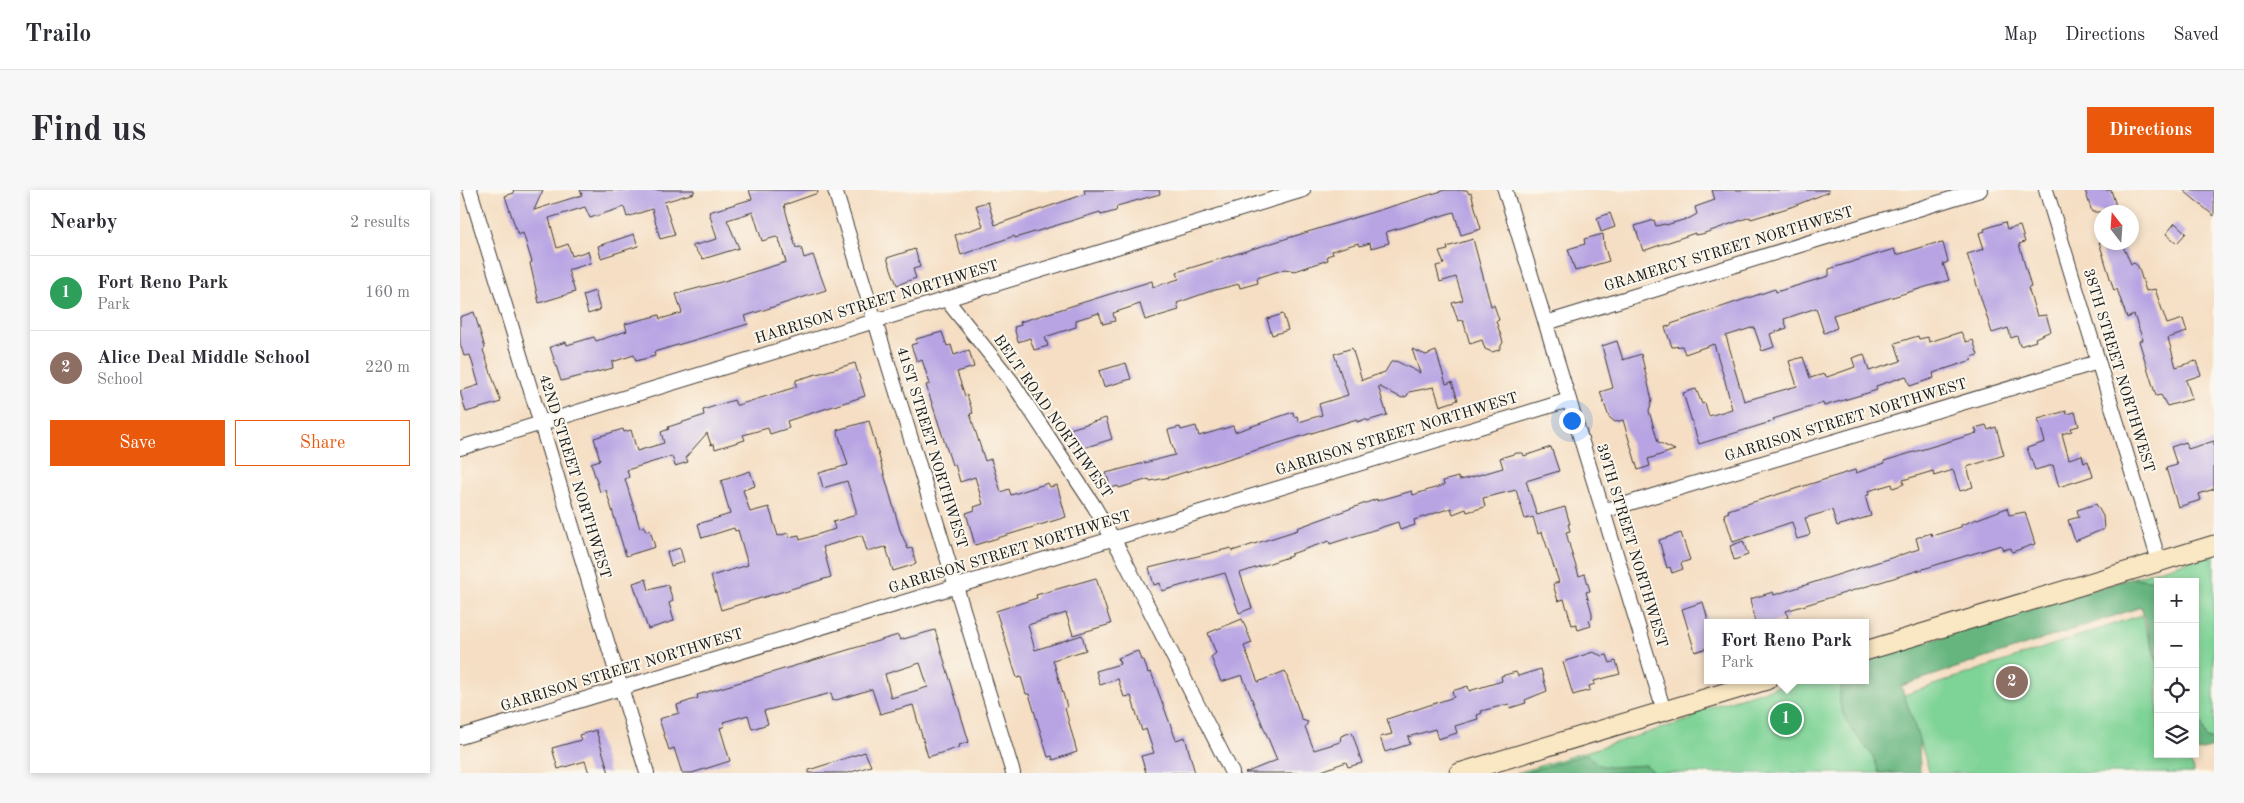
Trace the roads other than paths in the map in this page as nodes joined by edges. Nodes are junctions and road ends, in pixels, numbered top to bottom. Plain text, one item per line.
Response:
1 (470, 190) edge
2 (835, 190) edge
3 (1303, 190) edge
4 (1505, 190) edge
5 (1980, 190) edge
6 (2046, 190) edge
7 (946, 299) junction
8 (875, 321) junction
9 (1546, 323) junction
10 (2098, 362) junction
11 (1569, 400) junction
12 (541, 423) junction
13 (460, 448) edge
14 (1603, 511) junction
15 (1113, 538) junction
16 (2214, 545) edge
17 (2159, 562) junction
18 (956, 586) junction
19 (1869, 650) edge
20 (1754, 684) edge
21 (621, 688) junction
22 (1664, 711) junction
23 (460, 738) edge
24 (647, 773) edge
25 (1012, 773) edge
26 (1232, 773) edge
27 (1459, 773) edge

1 - 12 street, 42ND STREET NORTHWEST
2 - 8 street, 41ST STREET NORTHWEST
3 - 7 street, HARRISON STREET NORTHWEST
4 - 9 street, 39TH STREET NORTHWEST
5 - 9 street, GRAMERCY STREET NORTHWEST
6 - 10 street, 38TH STREET NORTHWEST
7 - 8 street, HARRISON STREET NORTHWEST
7 - 15 street, BELT ROAD NORTHWEST
8 - 12 street, HARRISON STREET NORTHWEST
8 - 18 street, 41ST STREET NORTHWEST
9 - 11 street, 39TH STREET NORTHWEST
10 - 14 street, GARRISON STREET NORTHWEST
10 - 17 street, 38TH STREET NORTHWEST
11 - 14 street, 39TH STREET NORTHWEST
11 - 15 street, GARRISON STREET NORTHWEST
12 - 13 street, HARRISON STREET NORTHWEST
12 - 21 street, 42ND STREET NORTHWEST
14 - 22 street, 39TH STREET NORTHWEST
15 - 18 street, GARRISON STREET NORTHWEST
15 - 26 street, BELT ROAD NORTHWEST
16 - 17 street
17 - 19 street
18 - 21 street, GARRISON STREET NORTHWEST
18 - 25 street, 41ST STREET NORTHWEST
20 - 22 street
21 - 23 street, GARRISON STREET NORTHWEST
21 - 24 street, 42ND STREET NORTHWEST
22 - 27 street

